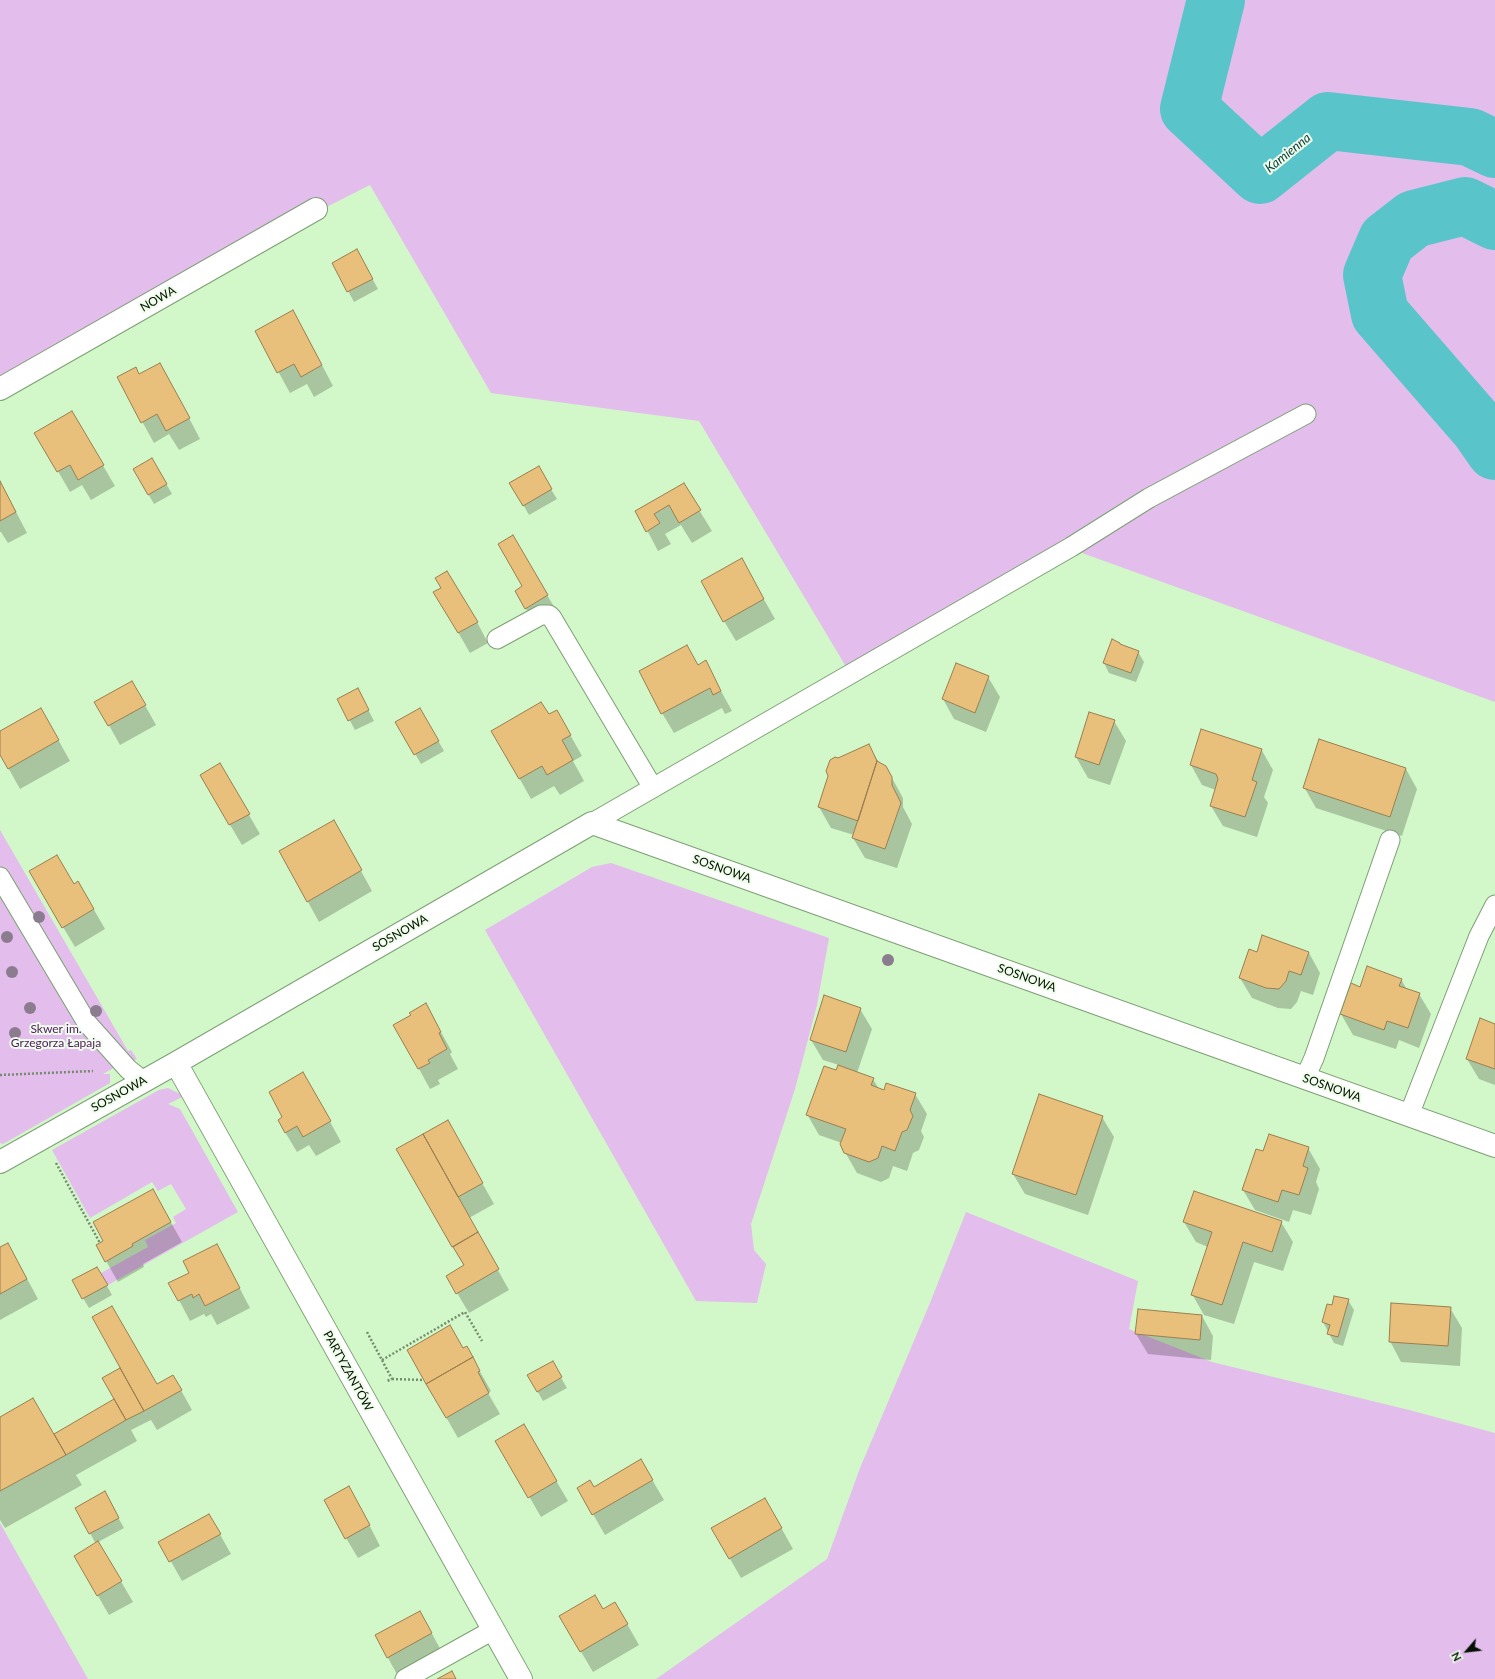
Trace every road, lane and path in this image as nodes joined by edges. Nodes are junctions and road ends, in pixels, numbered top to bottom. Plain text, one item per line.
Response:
1 (316, 209) dead end
2 (0, 389) edge
3 (1306, 414) dead end
4 (497, 639) dead end
5 (652, 788) junction
6 (592, 823) junction
7 (1390, 840) dead end
8 (0, 877) edge
9 (1495, 905) edge
10 (176, 1063) junction
11 (1305, 1078) junction
12 (143, 1081) junction
13 (1409, 1115) junction
14 (43, 1138) junction
15 (1495, 1146) edge
16 (0, 1162) edge
17 (100, 1243) dead end
18 (482, 1341) dead end
19 (382, 1360) dead end
20 (392, 1379) dead end
21 (424, 1380) dead end
22 (493, 1630) junction
23 (405, 1679) edge
24 (521, 1679) edge

1 - 2 street, NOWA
3 - 5 lane
4 - 5 lane
5 - 6 lane
6 - 10 street, SOSNOWA
6 - 11 street, SOSNOWA
7 - 11 lane
8 - 12 lane
9 - 13 lane
10 - 12 street, SOSNOWA
10 - 22 street, PARTYZANTÓW
11 - 13 street, SOSNOWA
12 - 14 street, SOSNOWA
13 - 15 street, SOSNOWA
14 - 16 street, SOSNOWA
14 - 17 path
18 - 19 path
20 - 21 path
22 - 23 lane
22 - 24 street, PARTYZANTÓW

